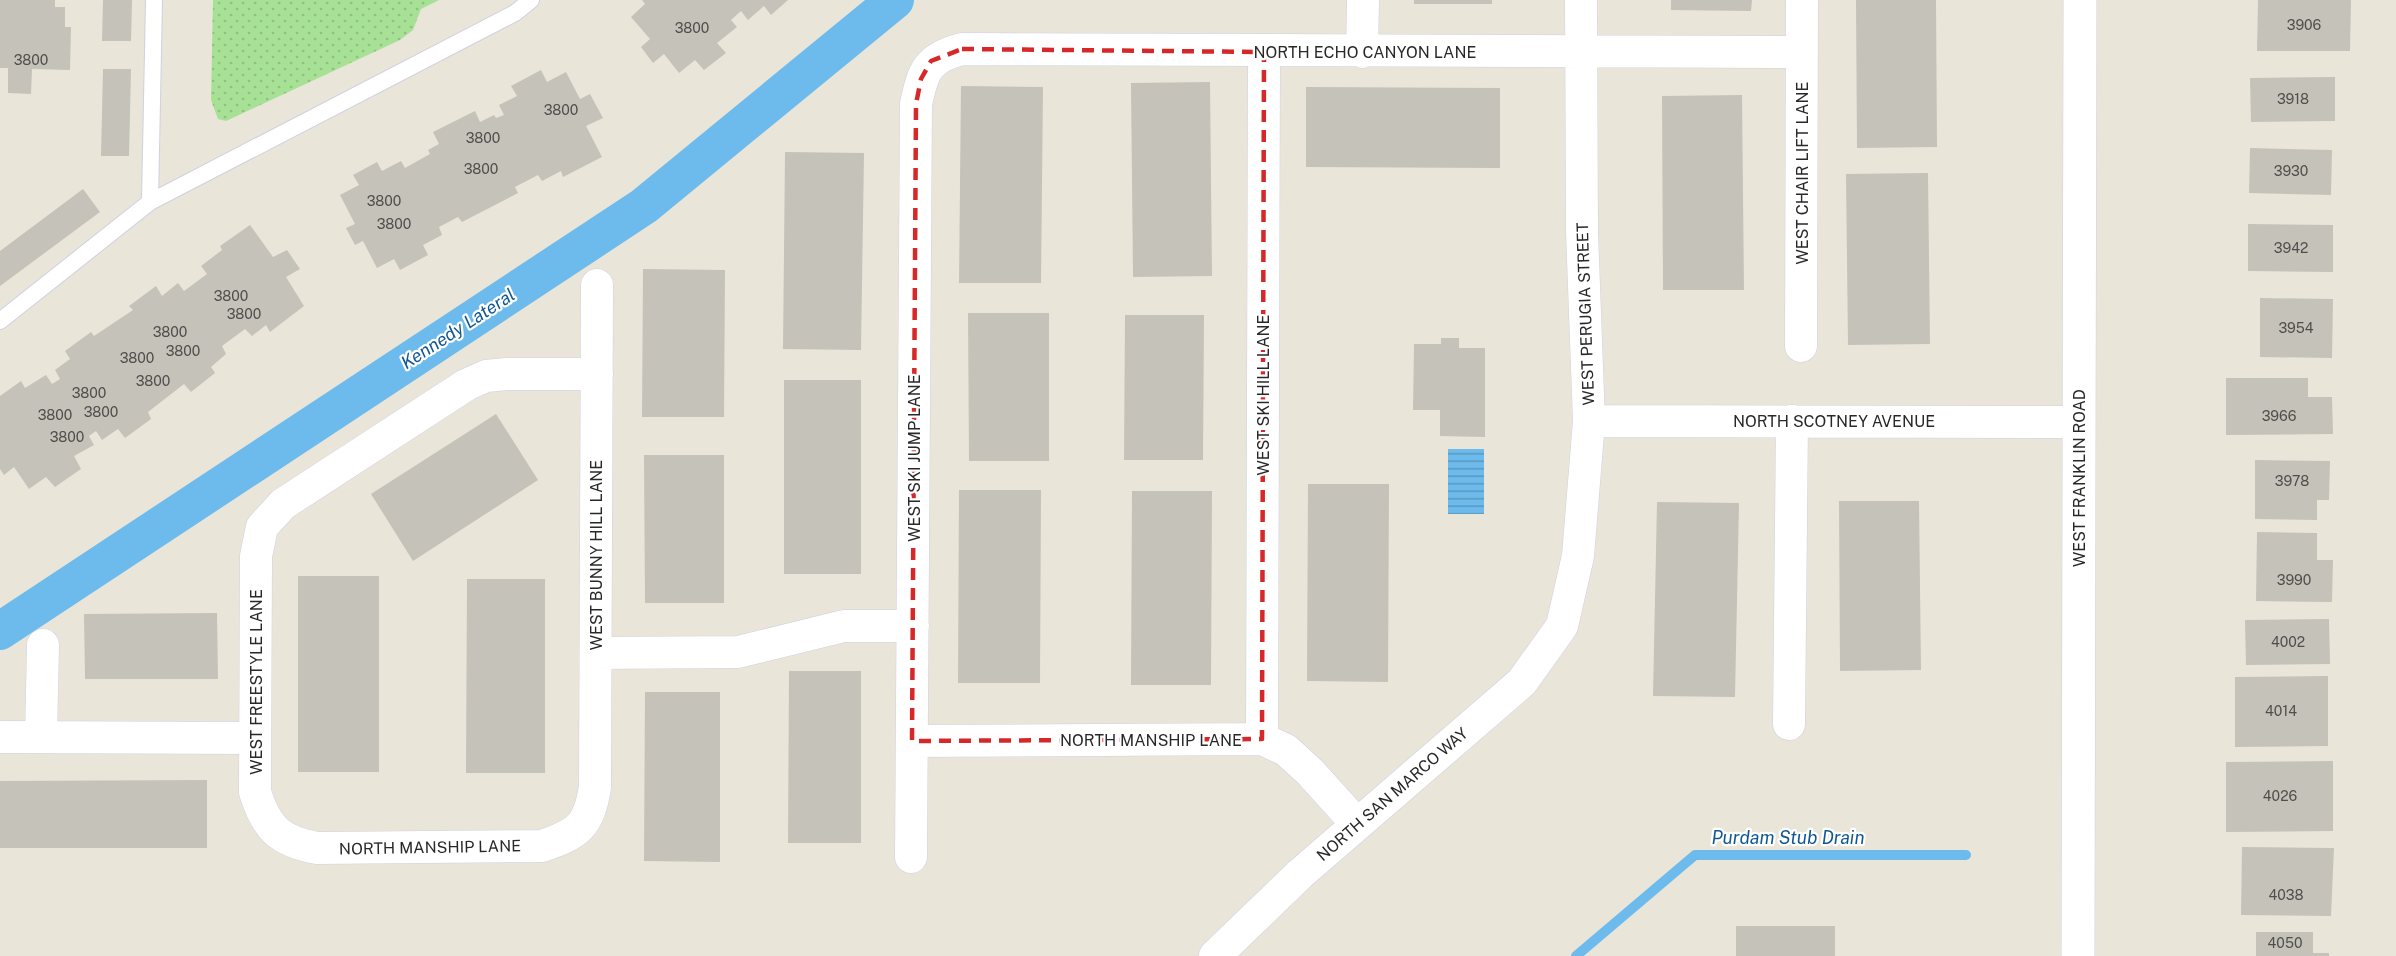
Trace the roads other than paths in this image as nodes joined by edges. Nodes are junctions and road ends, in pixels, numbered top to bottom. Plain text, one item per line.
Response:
1 (154, 0) edge
2 (531, 0) edge
3 (1363, 0) edge
4 (1581, 0) edge
5 (1802, 0) edge
6 (2080, 0) edge
7 (1264, 52) junction
8 (1362, 52) junction
9 (1581, 52) junction
10 (1802, 52) junction
11 (931, 61) joint
12 (150, 202) junction
13 (597, 285) dead end
14 (0, 321) edge
15 (1801, 346) dead end
16 (597, 374) junction
17 (1589, 421) junction
18 (1792, 421) junction
19 (2079, 422) junction
20 (913, 626) junction
21 (1562, 626) joint
22 (43, 645) dead end
23 (596, 653) junction
24 (1789, 724) dead end
25 (0, 737) edge
26 (41, 737) junction
27 (255, 738) junction
28 (1262, 739) junction
29 (912, 741) junction
30 (583, 824) joint
31 (1357, 824) junction
32 (275, 832) joint
33 (911, 858) dead end
34 (1215, 956) edge
35 (2078, 956) edge

1 - 12 lane
2 - 12 lane
3 - 8 street
4 - 9 street, WEST PERUGIA STREET
5 - 10 street, WEST CHAIR LIFT LANE
6 - 19 main road, WEST FRANKLIN ROAD
7 - 8 street, NORTH ECHO CANYON LANE
7 - 11 street, NORTH ECHO CANYON LANE
7 - 28 street, WEST SKI HILL LANE
8 - 9 street, NORTH ECHO CANYON LANE
9 - 10 street, NORTH ECHO CANYON LANE
9 - 17 street, WEST PERUGIA STREET
10 - 15 street, WEST CHAIR LIFT LANE
11 - 20 street, WEST SKI JUMP LANE
12 - 14 lane
13 - 16 street, WEST BUNNY HILL LANE
16 - 23 street, WEST BUNNY HILL LANE
16 - 27 street, WEST FREESTYLE LANE
17 - 18 street, NORTH SCOTNEY AVENUE
17 - 21 street, WEST PERUGIA STREET
18 - 19 street, NORTH SCOTNEY AVENUE
18 - 24 street
19 - 35 main road, WEST FRANKLIN ROAD
20 - 23 street
20 - 29 street, WEST SKI JUMP LANE
21 - 31 street, NORTH SAN MARCO WAY
22 - 26 street
23 - 30 street, WEST BUNNY HILL LANE
25 - 26 street
26 - 27 street
27 - 32 street, WEST FREESTYLE LANE
28 - 29 street, NORTH MANSHIP LANE
28 - 31 street, NORTH MANSHIP LANE
29 - 33 street, WEST SKI JUMP LANE
30 - 32 street, NORTH MANSHIP LANE
31 - 34 street, NORTH SAN MARCO WAY

